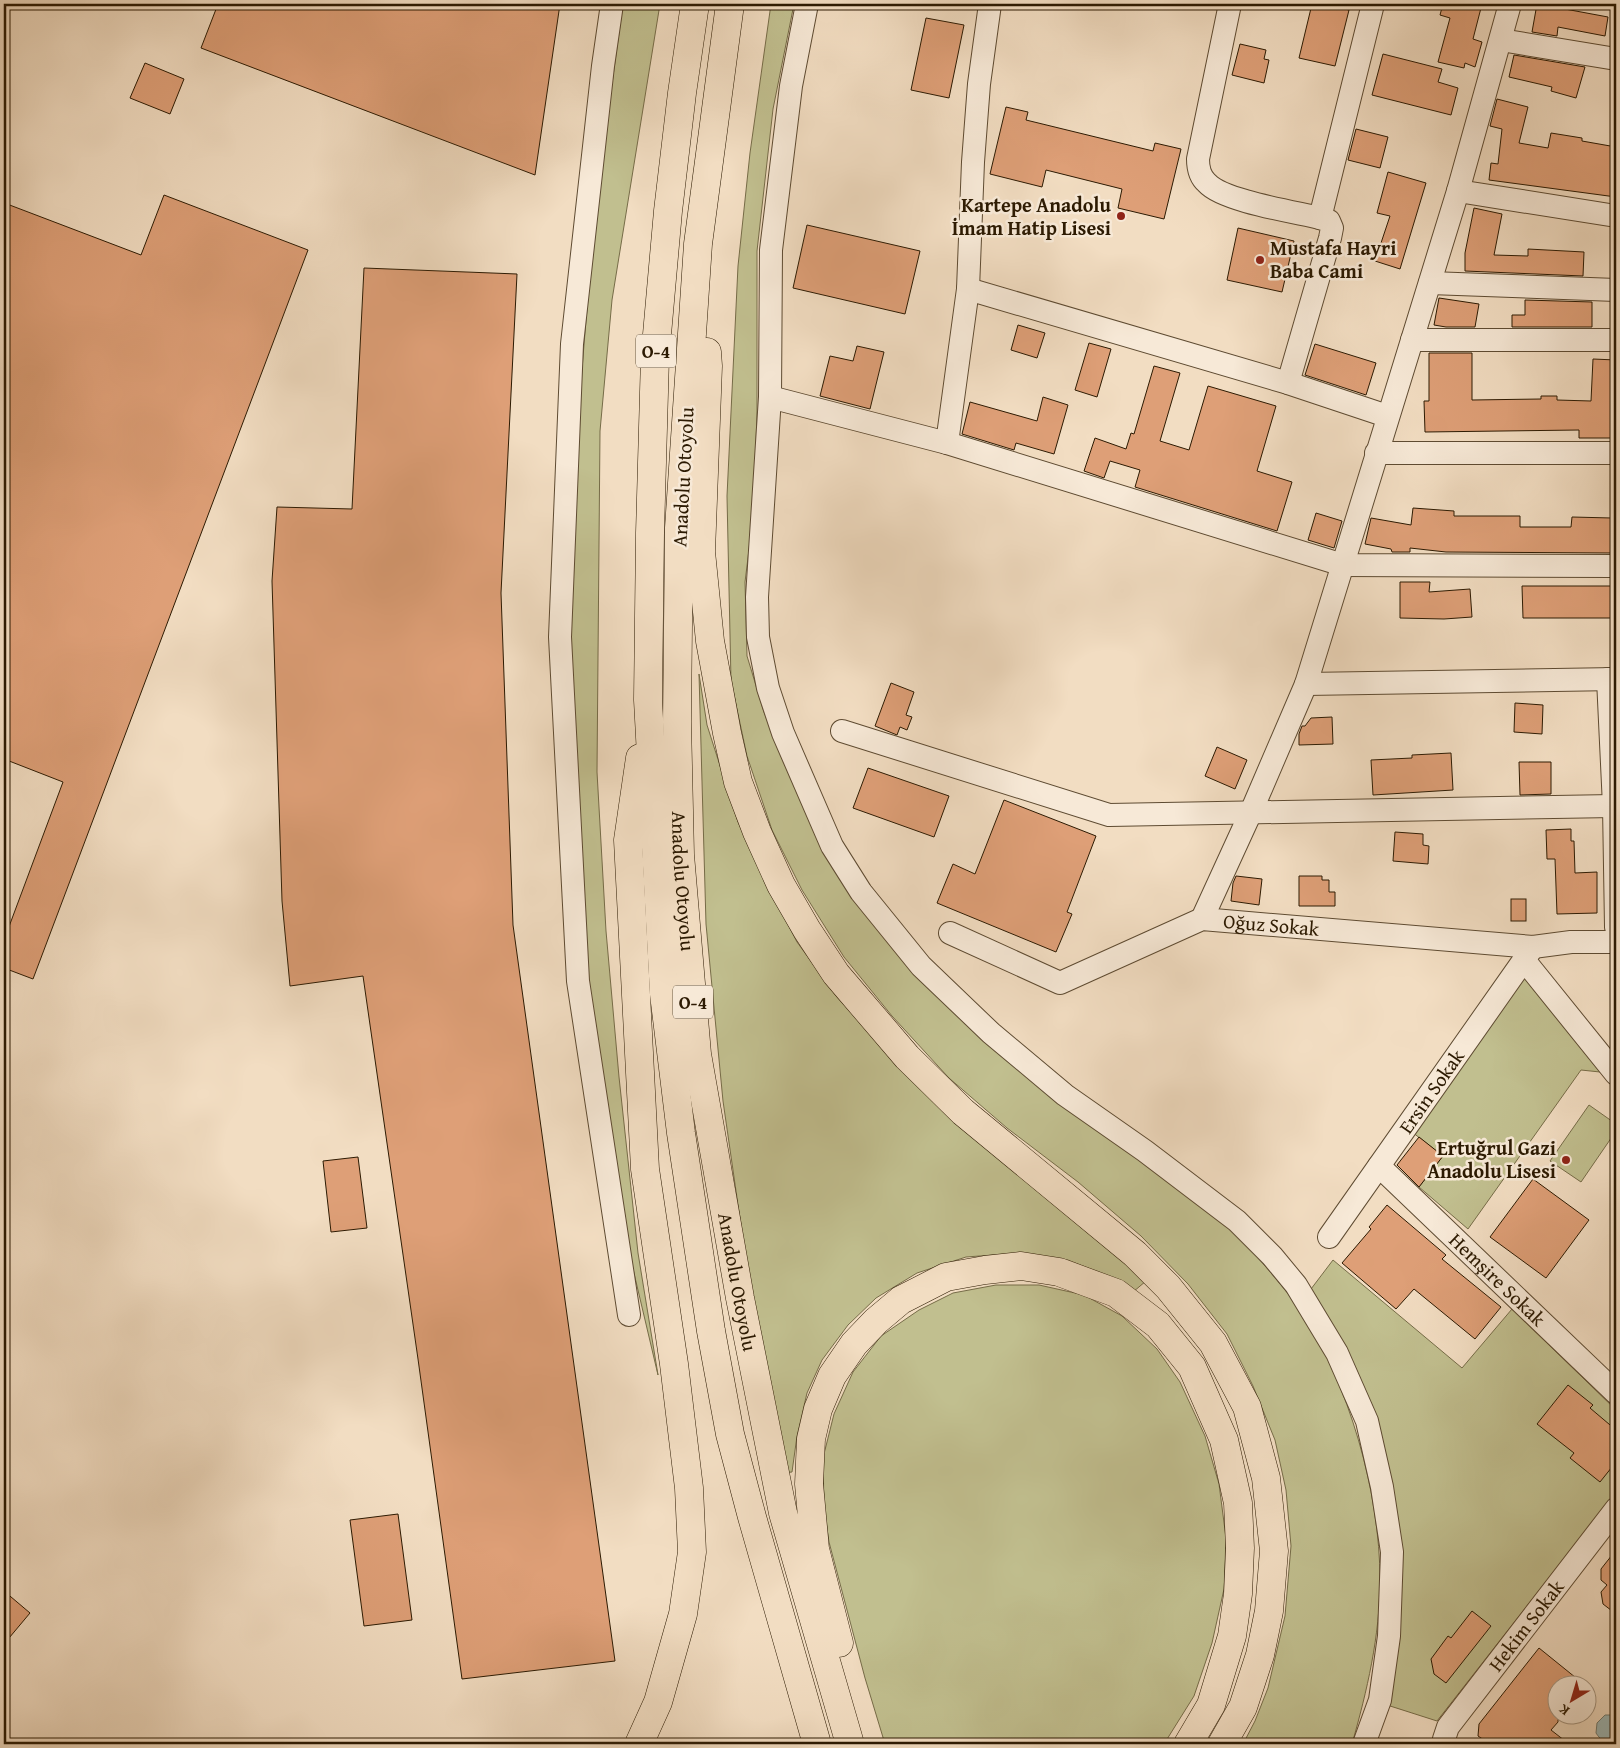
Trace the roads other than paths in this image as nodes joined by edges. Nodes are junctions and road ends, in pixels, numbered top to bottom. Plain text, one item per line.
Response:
1 (612, 4) edge
2 (694, 4) edge
3 (730, 4) edge
4 (807, 4) edge
5 (990, 4) edge
6 (1230, 4) edge
7 (1373, 4) edge
8 (1510, 4) edge
9 (1501, 40) junction
10 (1616, 59) edge
11 (1458, 191) junction
12 (1616, 216) edge
13 (1320, 218) junction
14 (698, 244) junction
15 (1430, 283) junction
16 (968, 289) junction
17 (1616, 290) edge
18 (1412, 340) junction
19 (1616, 340) edge
20 (1288, 383) junction
21 (770, 397) junction
22 (1388, 416) junction
23 (947, 443) junction
24 (1376, 453) junction
25 (1616, 453) edge
26 (1343, 565) junction
27 (1616, 566) edge
28 (1612, 679) edge
29 (1306, 684) junction
30 (648, 700) junction
31 (842, 731) dead end
32 (1614, 806) junction
33 (1252, 812) junction
34 (1202, 919) junction
35 (1616, 927) edge
36 (950, 933) dead end
37 (1616, 942) edge
38 (1528, 954) junction
39 (1616, 1074) edge
40 (1379, 1166) junction
41 (1329, 1237) dead end
42 (629, 1315) dead end
43 (1616, 1393) edge
44 (1616, 1509) edge
45 (639, 1744) edge
46 (817, 1744) edge
47 (850, 1744) edge
48 (861, 1744) edge
49 (1188, 1744) edge
50 (1222, 1744) edge
51 (1364, 1744) edge
52 (1446, 1744) edge

1 - 42 street
2 - 30 highway, Anadolu Otoyolu / O-4
3 - 14 highway, Anadolu Otoyolu / O-4
4 - 21 street
5 - 16 street
6 - 13 street
7 - 13 street
8 - 9 street
9 - 10 street
9 - 11 street
11 - 12 street
11 - 15 street
13 - 20 street
14 - 47 highway, Anadolu Otoyolu / O-4
14 - 50 highway
15 - 17 street
15 - 18 street
16 - 20 street
16 - 23 street
18 - 19 street
18 - 22 street
20 - 22 street
21 - 23 street
21 - 51 street
22 - 24 street
23 - 26 street
24 - 25 street
24 - 26 street
26 - 27 street
26 - 29 street
28 - 29 street
28 - 32 street
29 - 33 street
30 - 45 highway
30 - 46 highway, Anadolu Otoyolu / O-4
31 - 33 street
32 - 33 street
32 - 35 street
33 - 34 street
34 - 36 street, Oğuz Sokak
34 - 38 street, Oğuz Sokak
37 - 38 street, Oğuz Sokak
38 - 39 street
38 - 40 street, Ersin Sokak
40 - 41 street, Ersin Sokak
40 - 43 street, Hemşire Sokak
44 - 52 street, Hekim Sokak
48 - 49 highway

